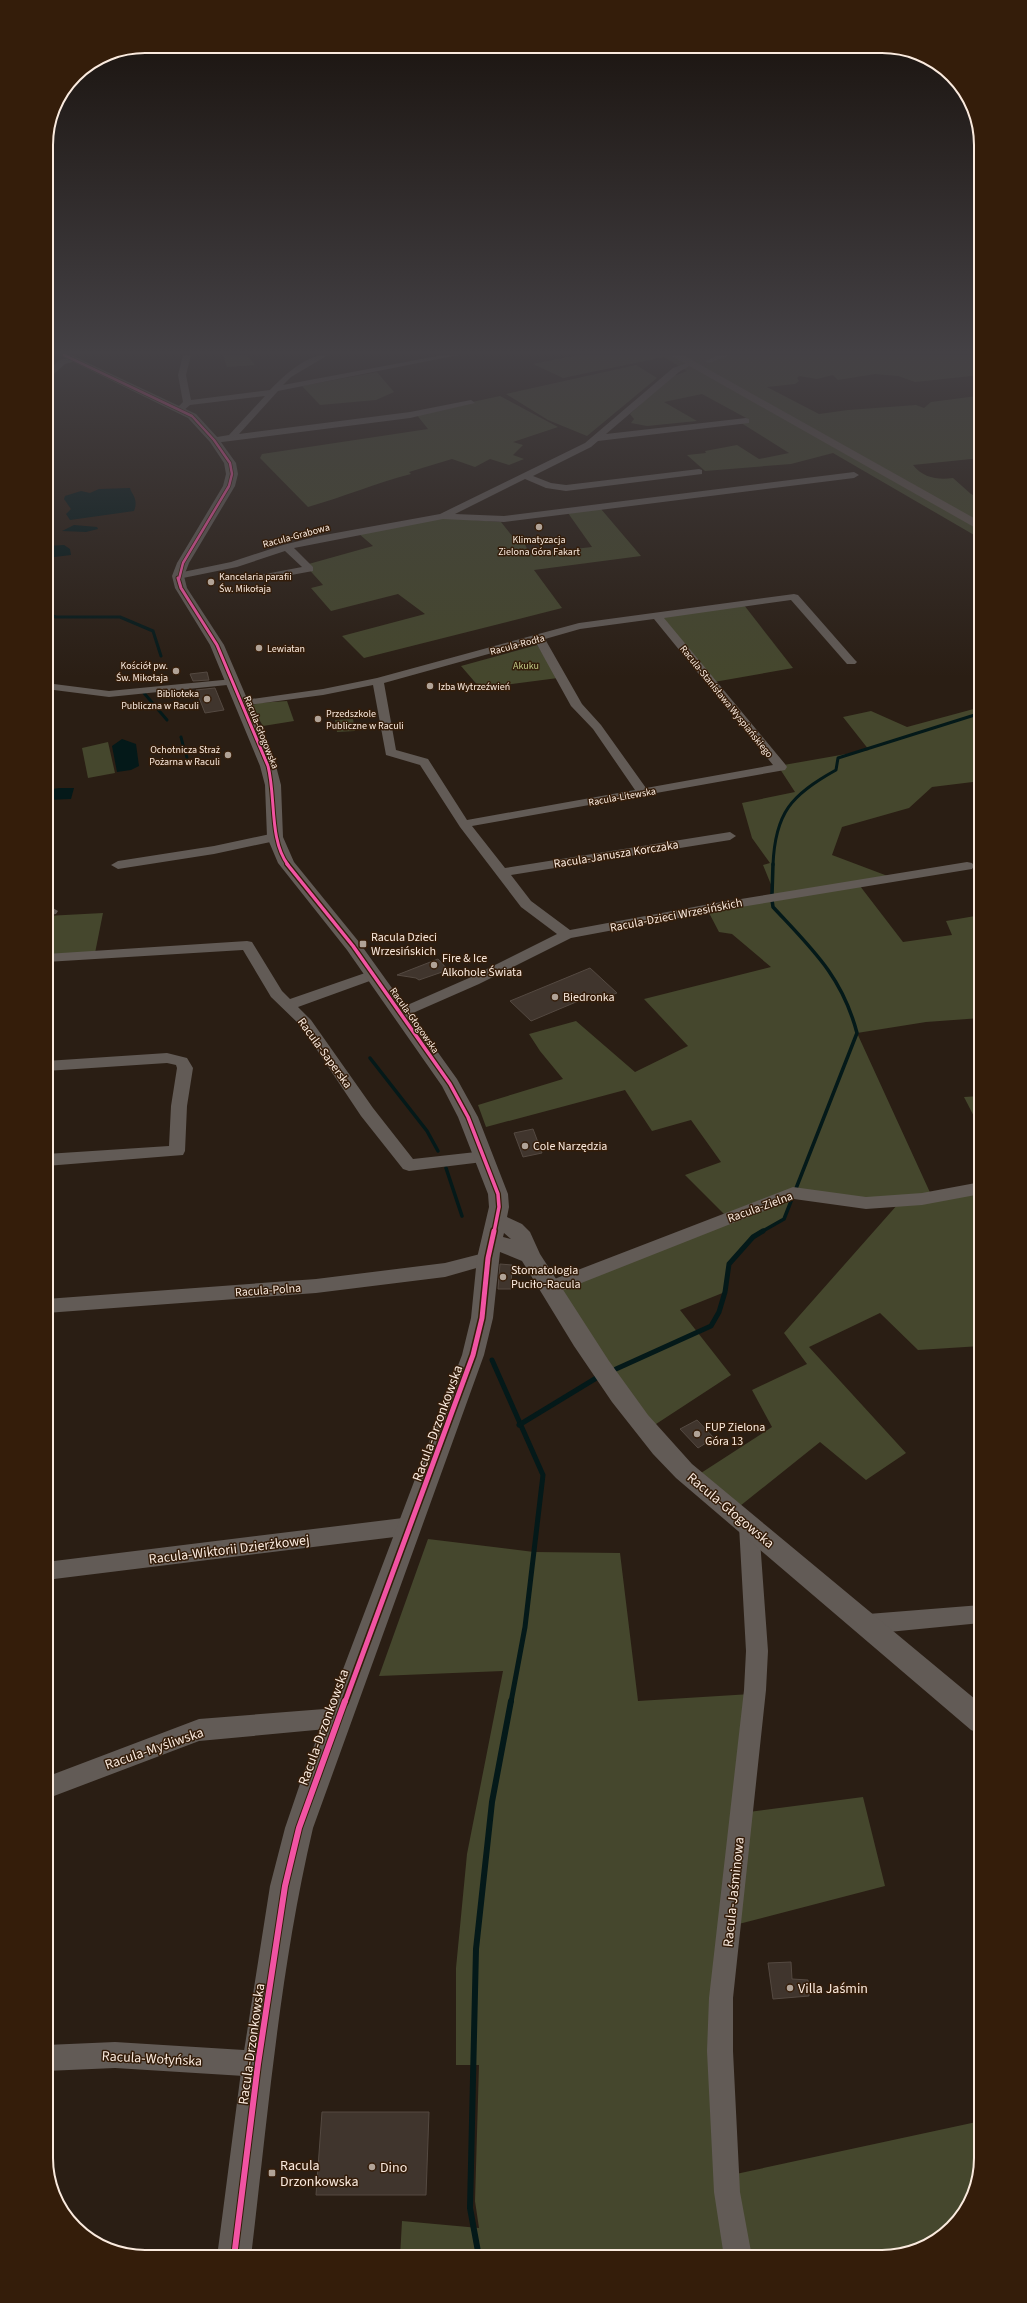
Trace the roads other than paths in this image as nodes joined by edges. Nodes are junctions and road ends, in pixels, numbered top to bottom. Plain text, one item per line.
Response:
1 (230, 462) edge
2 (552, 462) edge
3 (867, 462) edge
4 (880, 462) edge
5 (700, 472) dead end
6 (526, 476) junction
7 (854, 476) dead end
8 (974, 512) edge
9 (443, 516) junction
10 (974, 523) edge
11 (287, 547) junction
12 (178, 576) junction
13 (264, 577) dead end
14 (656, 616) junction
15 (539, 638) junction
16 (851, 662) dead end
17 (378, 681) junction
18 (233, 682) junction
19 (53, 687) edge
20 (241, 703) junction
21 (781, 767) joint
22 (643, 792) junction
23 (464, 824) junction
24 (730, 836) dead end
25 (275, 838) junction
26 (118, 865) dead end
27 (967, 866) dead end
28 (502, 873) junction
29 (567, 936) junction
30 (53, 958) edge
31 (374, 975) junction
32 (288, 1005) junction
33 (401, 1013) junction
34 (53, 1066) edge
35 (485, 1157) junction
36 (53, 1160) edge
37 (974, 1189) edge
38 (492, 1240) junction
39 (550, 1288) junction
40 (53, 1305) edge
41 (411, 1526) junction
42 (749, 1526) junction
43 (53, 1570) edge
44 (974, 1615) edge
45 (868, 1624) junction
46 (974, 1715) edge
47 (337, 1718) junction
48 (53, 1785) edge
49 (53, 2058) edge
50 (258, 2064) junction
51 (235, 2250) edge
52 (737, 2250) edge

1 - 12 street
2 - 6 street, Racula-Grabowa
3 - 10 highway
4 - 8 highway
5 - 6 street
6 - 9 street, Racula-Grabowa
7 - 9 street
9 - 11 street, Racula-Grabowa
11 - 12 street, Racula-Grabowa
11 - 13 street
12 - 18 street, Racula-Głogowska
14 - 15 street, Racula-Rodła
14 - 16 street, Racula-Rodła
14 - 21 street, Racula-Stanisława Wyspiańskiego
15 - 17 street, Racula-Rodła
15 - 22 street
17 - 20 street, Racula-Rodła
17 - 23 street
18 - 19 street
18 - 20 street, Racula-Głogowska
20 - 25 street, Racula-Głogowska
21 - 22 street, Racula-Litewska
22 - 23 street, Racula-Litewska
23 - 28 street
24 - 28 street, Racula-Janusza Korczaka
25 - 26 street
25 - 31 street, Racula-Głogowska
27 - 29 street, Racula-Dzieci Wrzesińskich
28 - 29 street
29 - 33 street, Racula-Dzieci Wrzesińskich
30 - 32 street, Racula-Saperska
31 - 32 street
31 - 33 street, Racula-Głogowska
32 - 35 street, Racula-Saperska
33 - 35 street, Racula-Głogowska
34 - 36 street
35 - 38 street, Racula-Głogowska
37 - 39 street, Racula-Zielna
38 - 39 street, Racula-Głogowska
38 - 40 street, Racula-Polna
38 - 41 street, Racula-Drzonkowska
39 - 42 street, Racula-Głogowska
41 - 43 street, Racula-Wiktorii Dzierżkowej
41 - 47 street, Racula-Drzonkowska
42 - 45 street, Racula-Głogowska
42 - 52 street, Racula-Jaśminowa
44 - 45 street
45 - 46 street, Racula-Głogowska
47 - 48 street, Racula-Myśliwska
47 - 50 street, Racula-Drzonkowska
49 - 50 street, Racula-Wołyńska
50 - 51 street, Racula-Drzonkowska

